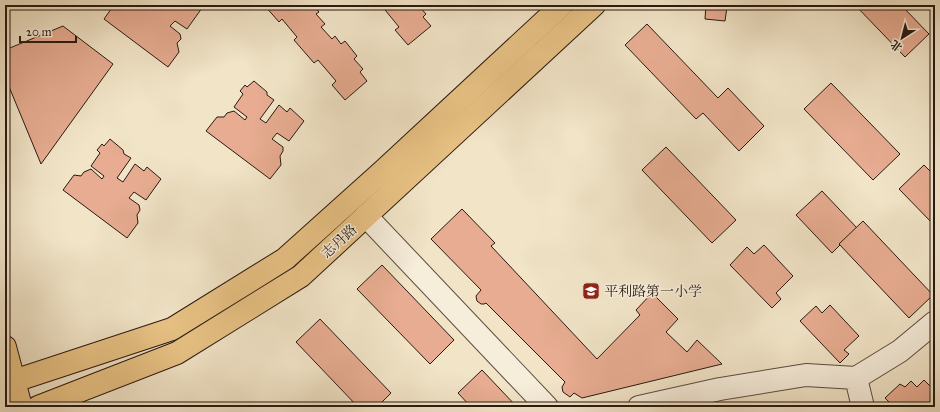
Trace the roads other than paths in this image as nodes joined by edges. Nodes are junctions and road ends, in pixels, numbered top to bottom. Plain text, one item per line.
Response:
1 (562, 5) edge
2 (594, 5) edge
3 (366, 216) junction
4 (935, 322) edge
5 (5, 347) edge
6 (856, 378) junction
7 (9, 381) edge
8 (20, 407) edge
9 (38, 407) edge
10 (547, 407) edge
11 (639, 407) edge
12 (863, 407) edge

1 - 7 main road, 志丹路
2 - 3 main road, 志丹路
3 - 9 main road, 志丹路
3 - 10 street
4 - 6 street
5 - 7 main road
6 - 11 street
6 - 12 street
7 - 8 main road

